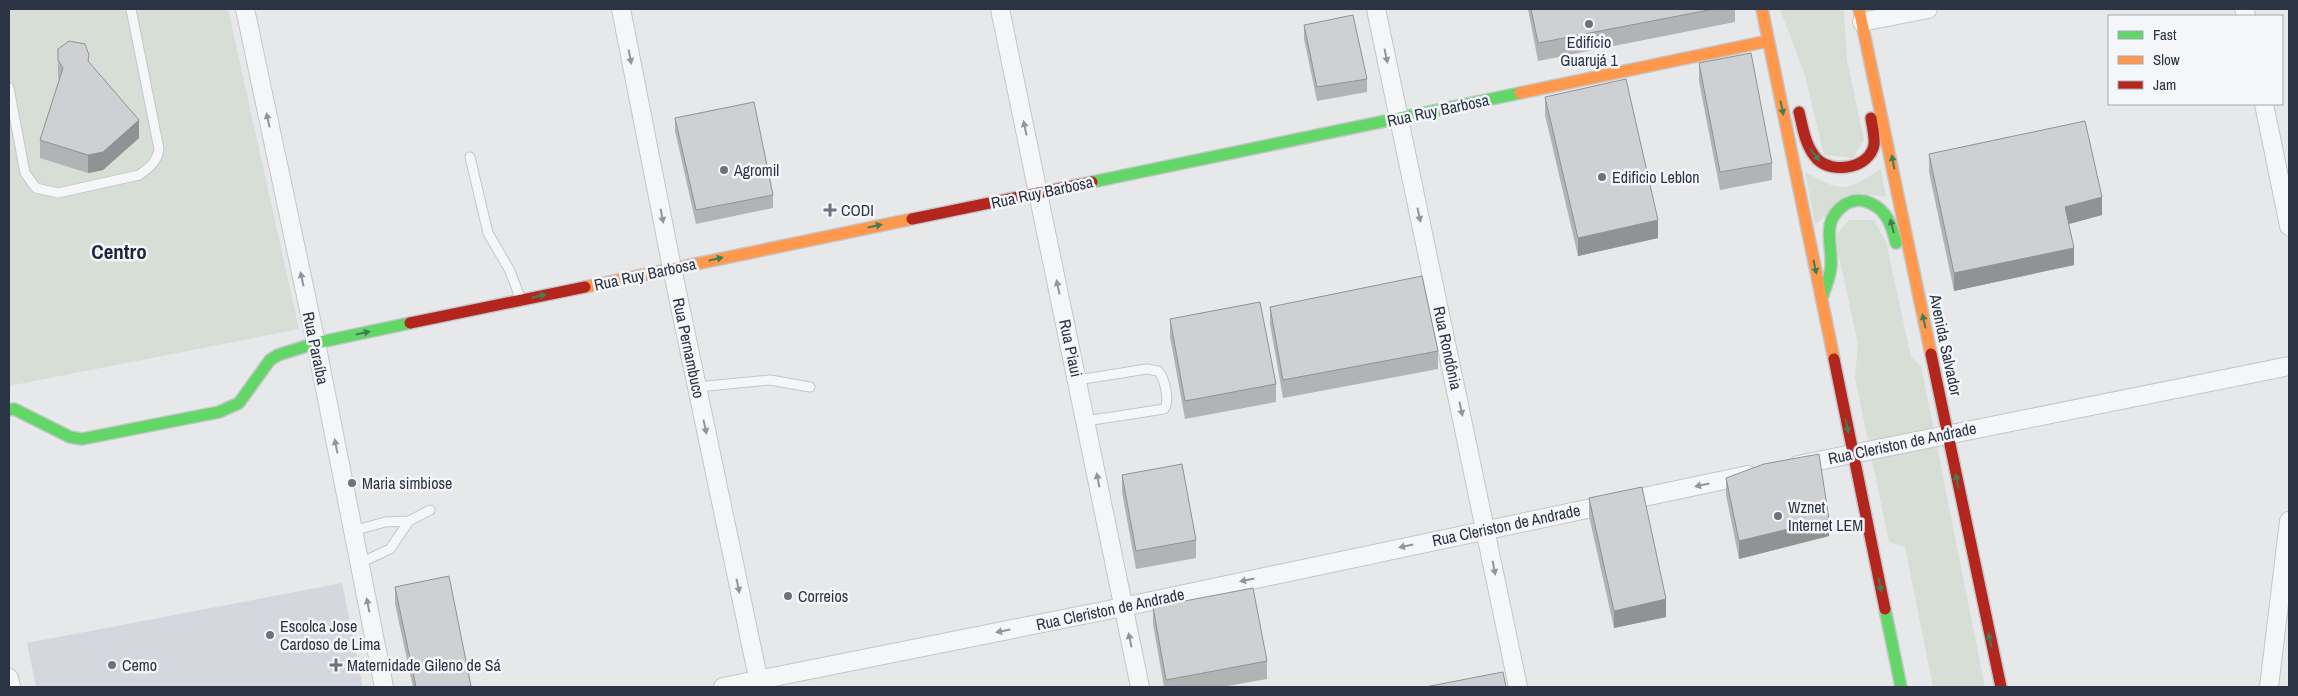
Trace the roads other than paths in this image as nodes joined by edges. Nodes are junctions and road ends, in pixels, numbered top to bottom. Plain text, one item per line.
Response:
1 (131, 9) edge
2 (245, 9) edge
3 (620, 9) edge
4 (1000, 9) edge
5 (1376, 9) edge
6 (1762, 9) edge
7 (1928, 9) edge
8 (1861, 15) edge
9 (1768, 41) junction
10 (1873, 72) junction
11 (1777, 84) junction
12 (9, 88) edge
13 (2264, 105) edge
14 (1399, 118) junction
15 (470, 157) dead end
16 (1039, 193) junction
17 (2289, 226) edge
18 (672, 268) junction
19 (1913, 269) junction
20 (521, 300) junction
21 (1822, 301) junction
22 (316, 343) junction
23 (2289, 366) edge
24 (1077, 380) junction
25 (697, 387) junction
26 (810, 387) dead end
27 (9, 410) edge
28 (1086, 421) junction
29 (1948, 434) junction
30 (1853, 454) junction
31 (1786, 468) edge
32 (1766, 472) edge
33 (430, 510) dead end
34 (409, 521) junction
35 (2289, 521) edge
36 (1486, 529) junction
37 (353, 531) junction
38 (360, 564) junction
39 (1123, 607) junction
40 (9, 678) edge
41 (759, 684) edge
42 (11, 687) edge
43 (384, 687) edge
44 (723, 687) edge
45 (1140, 687) edge
46 (1518, 687) edge
47 (1901, 687) edge
48 (2001, 687) edge
49 (2269, 687) edge

1 - 12 lane
22 -> 2 street, Rua Paraíba
3 -> 18 street, Rua Pernambuco
16 -> 4 street, Rua Piaui
5 -> 14 street, Rua Rondônia
6 - 9 main road
7 - 8 street
8 - 10 main road, Avenida Salvador
9 - 11 main road
9 - 14 main road, Rua Ruy Barbosa
11 -> 10 main road
19 -> 10 main road, Avenida Salvador
11 -> 21 main road
13 - 17 street
14 - 16 main road, Rua Ruy Barbosa
14 -> 36 street, Rua Rondônia
15 - 20 lane
18 -> 16 main road, Rua Ruy Barbosa
24 -> 16 street, Rua Piaui
20 -> 18 main road, Rua Ruy Barbosa
18 - 25 street, Rua Pernambuco
19 -> 21 main road
29 -> 19 main road, Avenida Salvador
22 -> 20 main road, Rua Ruy Barbosa
21 -> 30 main road
22 - 27 main road, Rua Ruy Barbosa
37 -> 22 street, Rua Paraíba
23 - 29 street, Rua Cleriston de Andrade
24 - 28 street, Rua Piaui
24 - 28 lane
25 - 26 lane
25 -> 41 street, Rua Pernambuco
39 -> 28 street, Rua Piaui
29 - 30 street, Rua Cleriston de Andrade
48 -> 29 main road, Avenida Salvador
30 - 31 street, Rua Cleriston de Andrade
30 -> 47 main road
32 -> 36 street, Rua Cleriston de Andrade
33 - 34 lane
34 - 37 lane
34 - 38 lane
35 - 49 street
36 -> 39 street, Rua Cleriston de Andrade
36 -> 46 street, Rua Rondônia
37 - 38 street, Rua Paraíba
43 -> 38 street, Rua Paraíba
39 -> 41 street, Rua Cleriston de Andrade
45 -> 39 street, Rua Piaui
40 - 42 street
41 - 44 street, Rua Cleriston de Andrade

